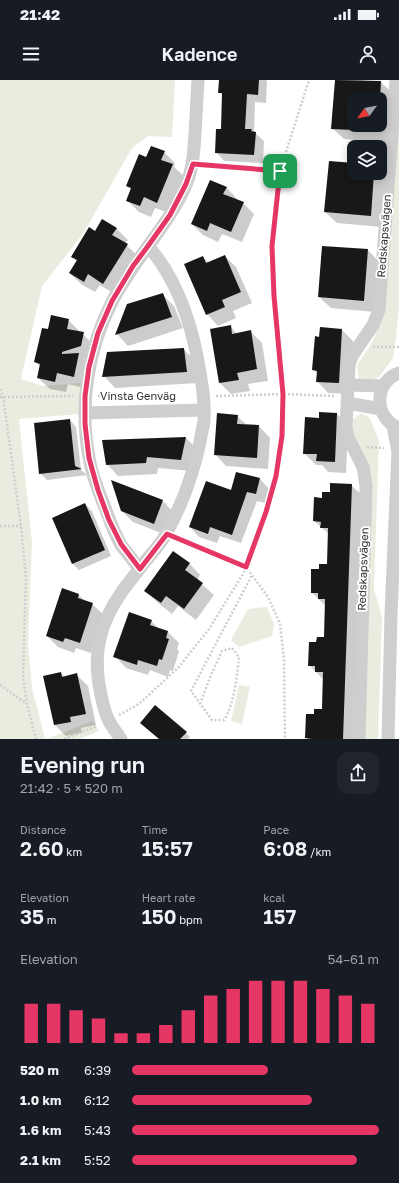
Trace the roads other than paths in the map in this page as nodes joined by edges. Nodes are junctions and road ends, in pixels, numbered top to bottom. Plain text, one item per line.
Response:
1 (198, 80) edge
2 (396, 80) edge
3 (148, 246) junction
4 (398, 371) edge
5 (383, 386) junction
6 (348, 395) junction
7 (204, 410) junction
8 (381, 410) junction
9 (85, 413) junction
10 (396, 427) edge
11 (398, 452) edge
12 (140, 569) junction
13 (121, 739) edge
14 (359, 739) edge
15 (388, 739) edge

1 - 3 street
2 - 6 street, Redskapsvägen
3 - 7 street
3 - 9 street
4 - 5 street
5 - 6 street
5 - 8 street
6 - 8 street
6 - 14 street, Redskapsvägen
7 - 9 street
7 - 12 street
8 - 10 street
9 - 12 street
10 - 11 street
11 - 15 street
12 - 13 street

